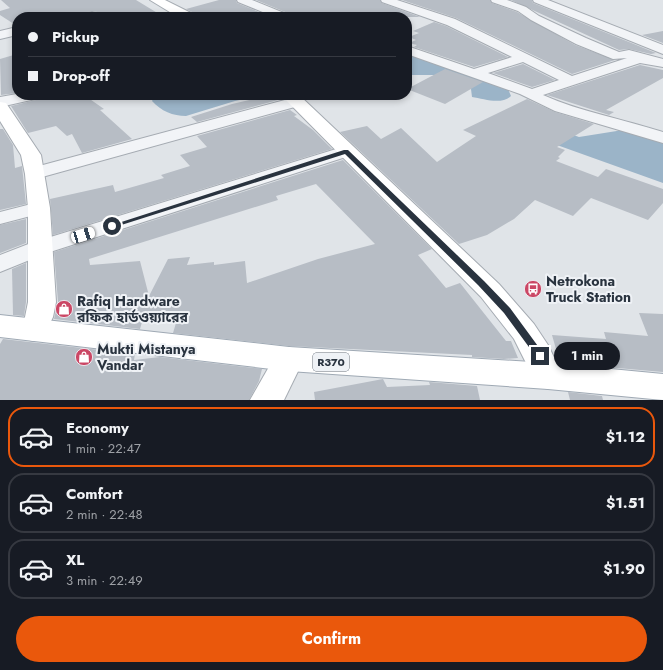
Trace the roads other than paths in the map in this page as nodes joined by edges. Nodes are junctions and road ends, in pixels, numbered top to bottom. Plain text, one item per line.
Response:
1 (156, 0) edge
2 (242, 0) edge
3 (386, 0) edge
4 (496, 0) edge
5 (538, 0) edge
6 (179, 12) edge
7 (273, 12) edge
8 (12, 32) edge
9 (0, 35) edge
10 (12, 38) edge
11 (0, 41) edge
12 (663, 50) edge
13 (412, 52) edge
14 (523, 58) junction
15 (641, 59) junction
16 (663, 63) edge
17 (475, 73) junction
18 (570, 80) junction
19 (530, 94) junction
20 (12, 100) edge
21 (285, 100) edge
22 (294, 100) edge
23 (0, 102) edge
24 (0, 106) edge
25 (663, 138) edge
26 (346, 151) junction
27 (35, 172) junction
28 (39, 208) junction
29 (0, 218) edge
30 (39, 248) junction
31 (0, 264) edge
32 (0, 326) edge
33 (33, 330) junction
34 (289, 359) junction
35 (548, 376) junction
36 (663, 387) edge
37 (266, 400) edge

1 - 6 street
2 - 7 street
3 - 14 street
4 - 15 street
5 - 12 street
8 - 9 street
10 - 11 street
13 - 17 street
14 - 17 street
14 - 18 street
15 - 16 street
15 - 18 street
17 - 19 street
18 - 19 street
19 - 25 street
20 - 23 street
21 - 27 street
22 - 26 street
24 - 27 street
26 - 30 street
26 - 35 street
27 - 28 street
28 - 29 street
28 - 30 street
30 - 31 street
30 - 33 street
32 - 33 street, R370
33 - 34 street, R370
34 - 35 street, R370
34 - 37 street
35 - 36 street, R370

